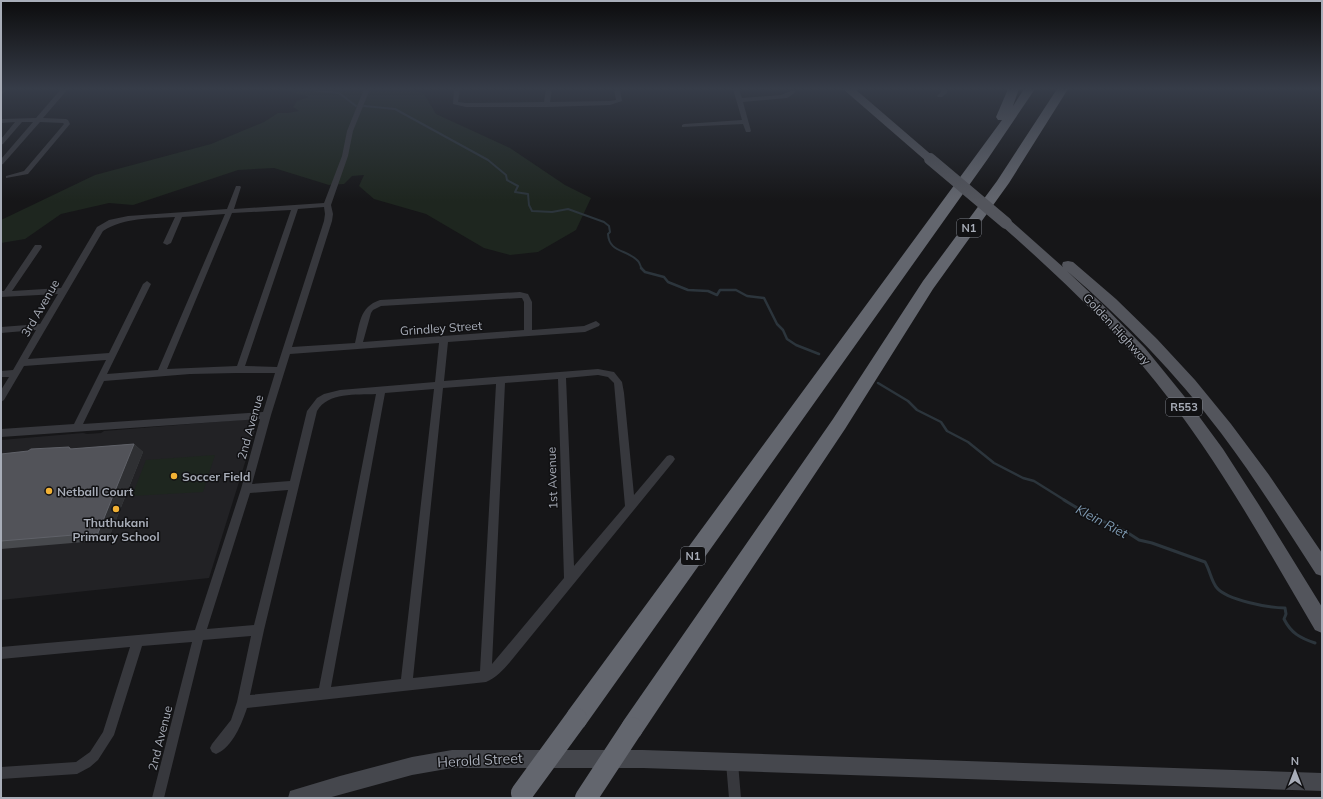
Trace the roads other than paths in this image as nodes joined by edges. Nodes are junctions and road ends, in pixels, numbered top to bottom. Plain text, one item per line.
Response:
1 (15, 126) edge
2 (33, 126) edge
3 (65, 126) edge
4 (353, 126) edge
5 (746, 126) edge
6 (894, 126) edge
7 (898, 126) edge
8 (997, 126) edge
9 (1005, 126) edge
10 (1039, 126) edge
11 (1044, 126) edge
12 (748, 131) dead end
13 (1, 143) edge
14 (983, 157) junction
15 (934, 158) junction
16 (1, 163) edge
17 (1015, 163) junction
18 (8, 177) dead end
19 (238, 187) dead end
20 (327, 205) junction
21 (295, 208) junction
22 (229, 212) junction
23 (180, 214) junction
24 (1009, 221) junction
25 (167, 243) dead end
26 (38, 248) dead end
27 (147, 284) dead end
28 (63, 291) junction
29 (3, 294) edge
30 (596, 324) dead end
31 (43, 327) junction
32 (1, 330) edge
33 (528, 334) junction
34 (444, 340) junction
35 (358, 346) junction
36 (288, 352) junction
37 (111, 356) junction
38 (22, 363) junction
39 (240, 369) junction
40 (281, 370) junction
41 (16, 373) junction
42 (161, 373) junction
43 (1, 374) edge
44 (562, 375) junction
45 (100, 378) junction
46 (501, 380) junction
47 (439, 385) junction
48 (381, 390) junction
49 (1, 398) edge
50 (266, 415) junction
51 (77, 427) junction
52 (1, 433) edge
53 (670, 459) dead end
54 (293, 485) junction
55 (246, 489) junction
56 (630, 506) junction
57 (1322, 568) edge
58 (569, 580) junction
59 (1322, 624) edge
60 (258, 630) junction
61 (199, 635) junction
62 (138, 640) junction
63 (1, 653) edge
64 (486, 676) junction
65 (406, 685) junction
66 (324, 693) junction
67 (243, 702) junction
68 (216, 748) dead end
69 (732, 763) junction
70 (1, 773) edge
71 (1322, 782) edge
72 (520, 795) edge
73 (158, 798) edge
74 (297, 798) edge
75 (586, 798) edge
76 (735, 798) edge

1 - 13 street
2 - 16 street
3 - 18 street
4 - 20 street, 2nd Avenue
5 - 12 street
6 - 15 main road, Golden Highway / R553
7 - 15 main road, Golden Highway / R553
8 - 14 highway
9 - 14 highway, N1
10 - 17 highway, N1
11 - 17 highway
14 - 72 highway, N1, bridge
15 - 24 main road, Golden Highway / R553, bridge
17 - 75 highway, N1, bridge
19 - 22 street
20 - 21 street
20 - 36 street, 2nd Avenue
21 - 22 street
21 - 39 street
22 - 23 street
22 - 42 street
23 - 25 street
23 - 28 street, 3rd Avenue
24 - 57 main road, Golden Highway / R553
24 - 59 main road, Golden Highway / R553
26 - 29 street
27 - 37 street
28 - 29 street
28 - 31 street, 3rd Avenue
30 - 33 street, Grindley Street
31 - 32 street
31 - 38 street, 3rd Avenue
33 - 34 street, Grindley Street
33 - 35 street
34 - 35 street, Grindley Street
34 - 47 street
35 - 36 street, Grindley Street
36 - 40 street, 2nd Avenue
37 - 38 street
37 - 45 street
38 - 41 street, 3rd Avenue
39 - 40 street
39 - 42 street
40 - 50 street, 2nd Avenue
41 - 43 street
41 - 49 street, 3rd Avenue
42 - 45 street
44 - 46 street
44 - 56 street
44 - 58 street, 1st Avenue
45 - 51 street
46 - 47 street
46 - 64 street
47 - 48 street
47 - 65 street
48 - 54 street
48 - 66 street
50 - 51 street
50 - 55 street, 2nd Avenue
51 - 52 street
53 - 56 street
54 - 55 street
54 - 60 street
55 - 61 street, 2nd Avenue
56 - 58 street
58 - 64 street
60 - 61 street
60 - 67 street
61 - 62 street
61 - 73 street, 2nd Avenue
62 - 63 street
62 - 70 street
64 - 65 street
65 - 66 street
66 - 67 street
67 - 68 street
69 - 71 street, Herold Street
69 - 74 street, Herold Street
69 - 76 street

